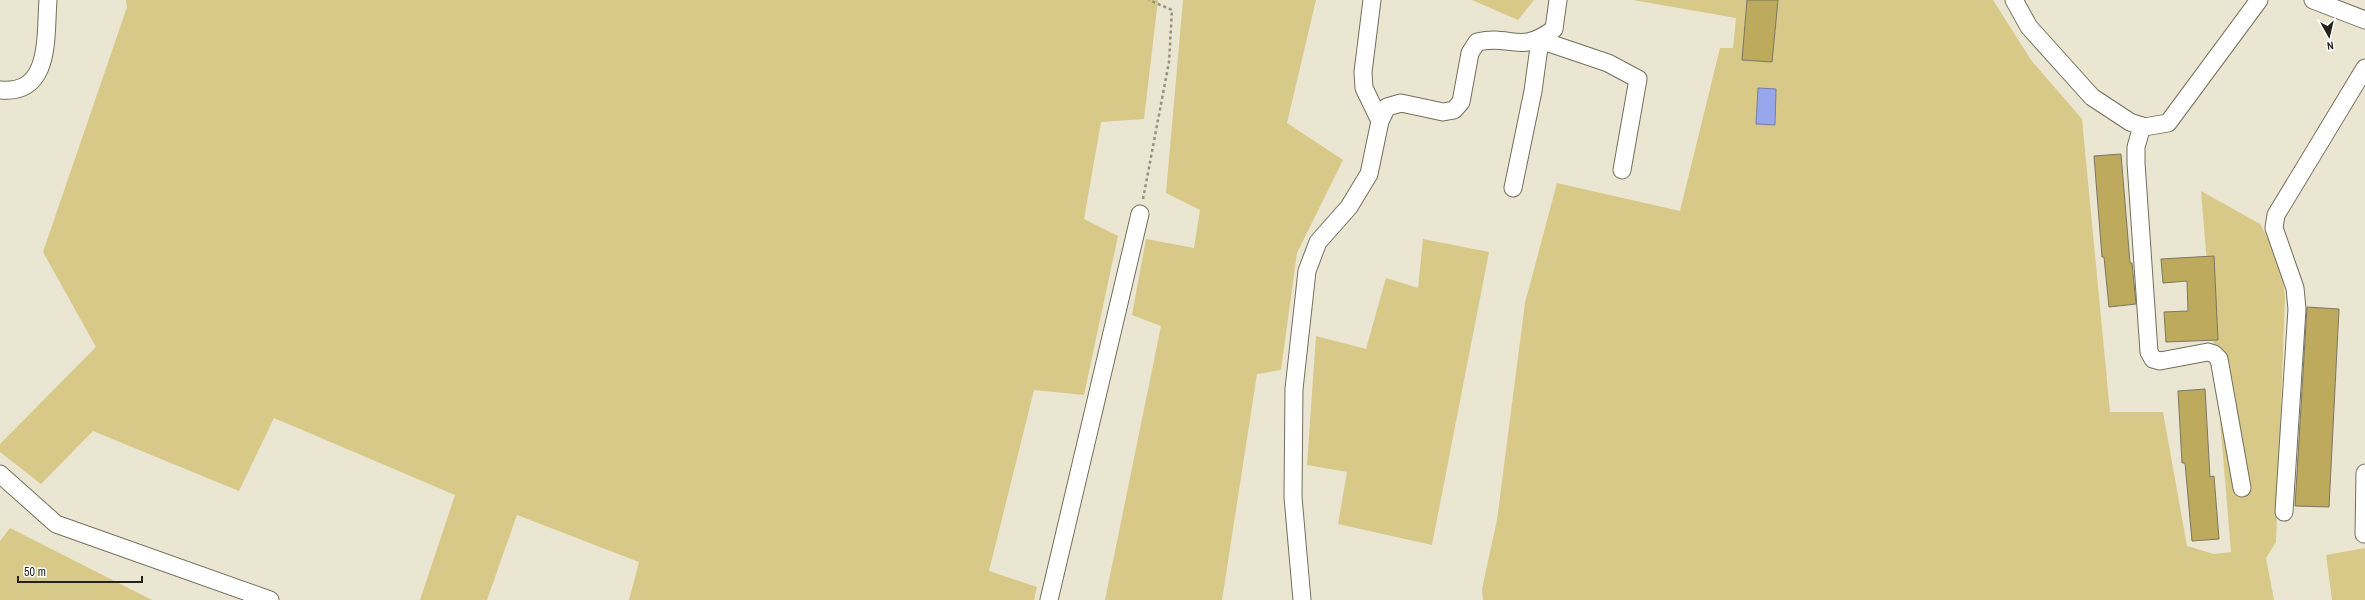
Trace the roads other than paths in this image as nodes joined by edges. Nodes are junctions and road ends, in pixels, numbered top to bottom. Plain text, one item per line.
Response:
1 (48, 0) edge
2 (1372, 0) edge
3 (1558, 0) edge
4 (2014, 0) edge
5 (2259, 0) edge
6 (2313, 0) edge
7 (2363, 16) edge
8 (1540, 40) junction
9 (2365, 68) edge
10 (0, 90) edge
11 (1380, 121) junction
12 (2142, 126) junction
13 (1622, 170) dead end
14 (1513, 188) dead end
15 (1140, 214) road end
16 (2365, 473) edge
17 (0, 474) edge
18 (2242, 488) dead end
19 (2284, 512) dead end
20 (2364, 534) dead end
21 (270, 600) edge
22 (1050, 600) edge
23 (1302, 600) edge

1 - 10 street
2 - 11 street
3 - 8 street
4 - 12 street
5 - 12 street
6 - 7 street
8 - 11 street
8 - 13 street
8 - 14 street
9 - 19 street
11 - 23 street
12 - 18 street
15 - 22 street
16 - 20 street
17 - 21 street

